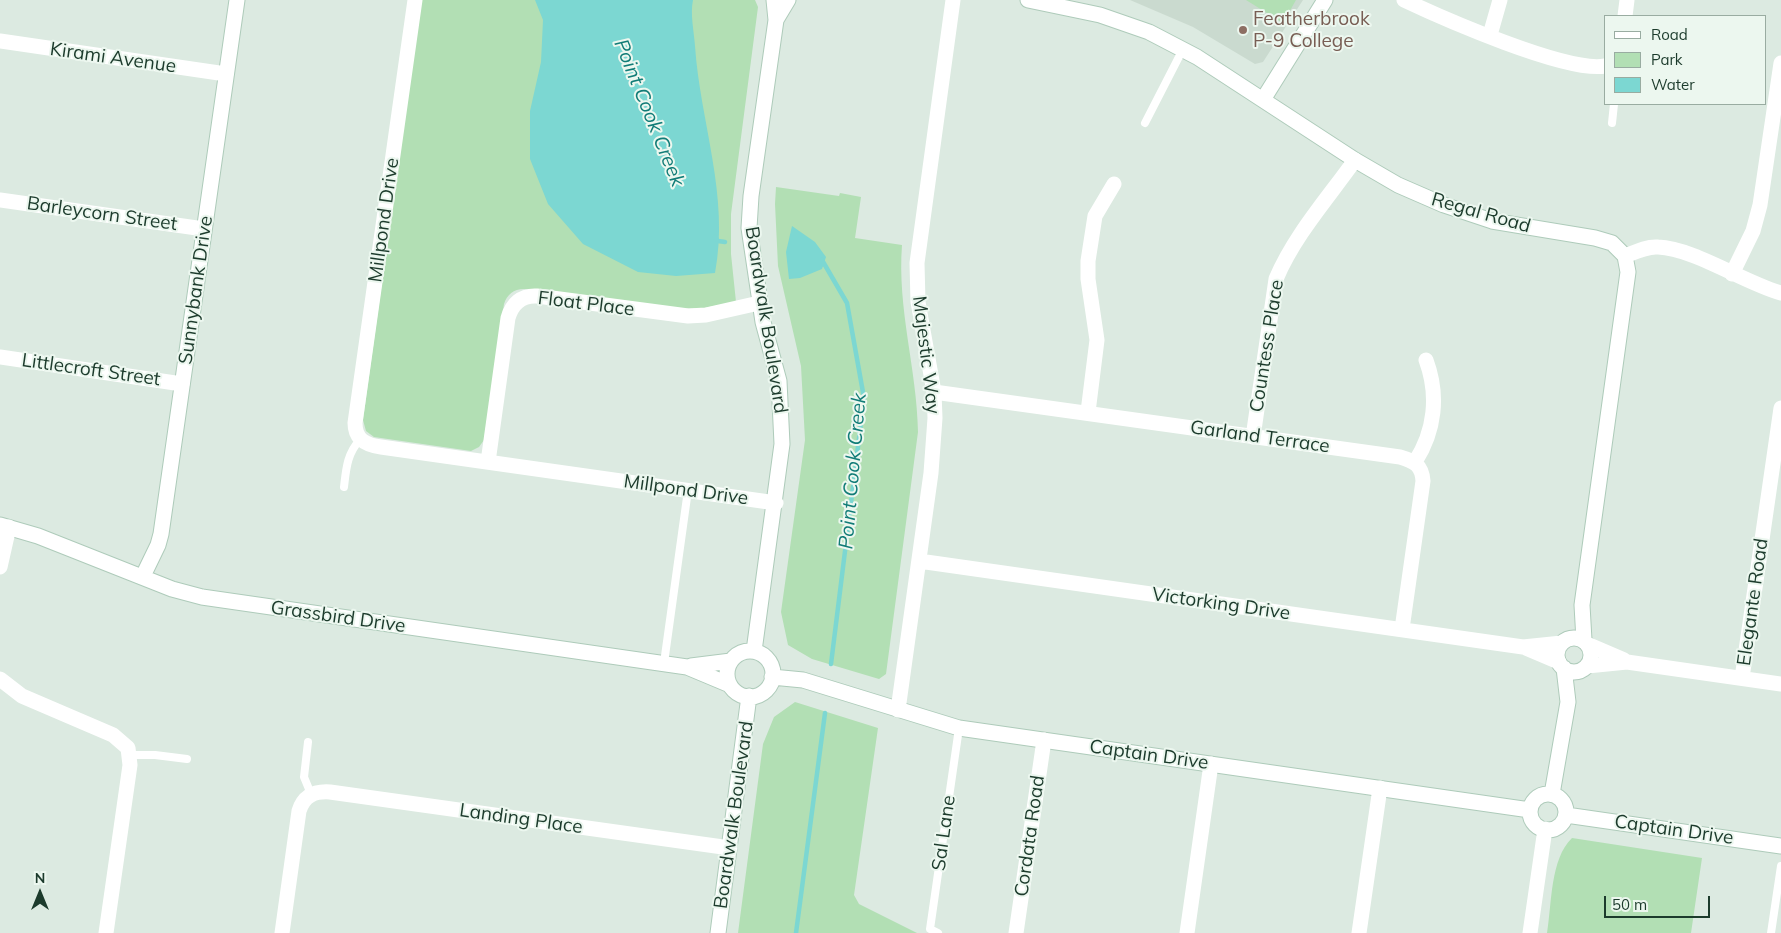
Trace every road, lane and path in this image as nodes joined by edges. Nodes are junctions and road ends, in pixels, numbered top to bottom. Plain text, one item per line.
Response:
1 (237, 0) edge
2 (415, 0) edge
3 (774, 0) edge
4 (788, 0) edge
5 (953, 0) edge
6 (1028, 0) edge
7 (1325, 0) edge
8 (1404, 0) edge
9 (1500, 0) edge
10 (1627, 0) edge
11 (1624, 15) edge
12 (776, 20) junction
13 (1490, 35) junction
14 (0, 41) edge
15 (1183, 49) junction
16 (1781, 63) edge
17 (1604, 66) edge
18 (226, 74) junction
19 (1264, 98) junction
20 (1614, 105) edge
21 (1146, 123) dead end
22 (1612, 123) dead end
23 (1776, 134) edge
24 (1355, 160) junction
25 (1114, 184) dead end
26 (0, 200) edge
27 (204, 229) junction
28 (1625, 256) junction
29 (1732, 274) junction
30 (1781, 294) edge
31 (760, 303) junction
32 (0, 357) edge
33 (1426, 360) dead end
34 (182, 384) junction
35 (934, 392) junction
36 (1781, 408) edge
37 (1088, 412) junction
38 (1253, 437) junction
39 (360, 440) junction
40 (488, 462) junction
41 (1415, 462) junction
42 (344, 487) dead end
43 (688, 490) junction
44 (776, 503) junction
45 (4, 526) edge
46 (919, 561) junction
47 (0, 567) edge
48 (143, 576) junction
49 (1582, 605) junction
50 (1402, 629) junction
51 (1565, 641) junction
52 (1586, 643) junction
53 (1523, 647) junction
54 (754, 651) junction
55 (731, 661) junction
56 (1627, 662) junction
57 (664, 663) junction
58 (1561, 665) junction
59 (687, 667) junction
60 (1584, 668) junction
61 (772, 677) junction
62 (1742, 678) junction
63 (0, 679) edge
64 (1781, 684) edge
65 (730, 685) junction
66 (0, 695) edge
67 (22, 696) junction
68 (749, 696) junction
69 (1568, 702) junction
70 (898, 710) junction
71 (959, 728) junction
72 (1044, 740) junction
73 (308, 742) dead end
74 (130, 754) junction
75 (187, 759) dead end
76 (1211, 764) junction
77 (1380, 788) junction
78 (311, 794) junction
79 (1552, 794) junction
80 (1530, 810) junction
81 (1566, 815) junction
82 (1545, 830) junction
83 (1781, 846) edge
84 (730, 848) junction
85 (1781, 866) edge
86 (106, 933) edge
87 (282, 933) edge
88 (718, 933) edge
89 (938, 933) edge
90 (1016, 933) edge
91 (1187, 933) edge
92 (1359, 933) edge
93 (1530, 933) edge
94 (1772, 933) edge

1 - 18 street, Sunnybank Drive
2 - 39 street, Millpond Drive
3 - 12 street, Boardwalk Boulevard
4 - 12 street, Boardwalk Boulevard
5 - 35 street, Majestic Way
6 - 15 street, Regal Road
7 - 19 street
8 - 13 street
9 - 13 street
10 - 11 street
12 - 31 street, Boardwalk Boulevard
13 - 17 street
14 - 18 street, Kirami Avenue
15 - 19 street, Regal Road
15 - 21 lane
16 - 23 street
18 - 27 street, Sunnybank Drive
19 - 24 street, Regal Road
20 - 22 lane
23 - 29 street
24 - 28 street, Regal Road
24 - 38 street, Countess Place
25 - 37 street
26 - 27 street, Barleycorn Street
27 - 34 street, Sunnybank Drive
28 - 29 street
28 - 49 street
29 - 30 street
31 - 40 street, Float Place
31 - 44 street, Boardwalk Boulevard
32 - 34 street, Littlecroft Street
33 - 41 street
34 - 48 street, Sunnybank Drive
35 - 37 street, Garland Terrace
35 - 46 street, Majestic Way
36 - 62 street, Elegante Road
37 - 38 street, Garland Terrace
38 - 41 street, Garland Terrace
39 - 40 street, Millpond Drive
39 - 42 lane
40 - 43 street, Millpond Drive
41 - 50 street
43 - 44 street, Millpond Drive
43 - 57 lane
44 - 54 street, Boardwalk Boulevard
45 - 47 street
45 - 48 street, Grassbird Drive
46 - 50 street, Victorking Drive
46 - 70 street, Majestic Way
48 - 57 street, Grassbird Drive
49 - 51 street
49 - 52 street
50 - 53 street, Victorking Drive
51 - 52 street
51 - 53 street, Victorking Drive
51 - 58 street
52 - 56 street
52 - 60 street
53 - 58 street, Victorking Drive
54 - 55 street
54 - 61 street
55 - 59 street, Grassbird Drive
55 - 65 street
56 - 60 street
56 - 62 street
57 - 59 street, Grassbird Drive
58 - 60 street
58 - 69 street
59 - 65 street, Grassbird Drive
60 - 69 street
61 - 68 street
61 - 70 street, Captain Drive
62 - 64 street
63 - 67 street
65 - 68 street
66 - 67 street
67 - 74 street
68 - 84 street, Boardwalk Boulevard
69 - 79 street
70 - 71 street, Captain Drive
71 - 72 street, Captain Drive
71 - 89 lane, Sal Lane
72 - 76 street, Captain Drive
72 - 90 street, Cordata Road
73 - 78 lane
74 - 75 lane
74 - 86 street
76 - 77 street, Captain Drive
76 - 91 street
77 - 80 street, Captain Drive
77 - 92 street
78 - 84 street, Landing Place
78 - 87 street
79 - 80 street
79 - 81 street
80 - 82 street
81 - 82 street
81 - 83 street, Captain Drive
82 - 93 street
84 - 88 street, Boardwalk Boulevard
85 - 94 lane

